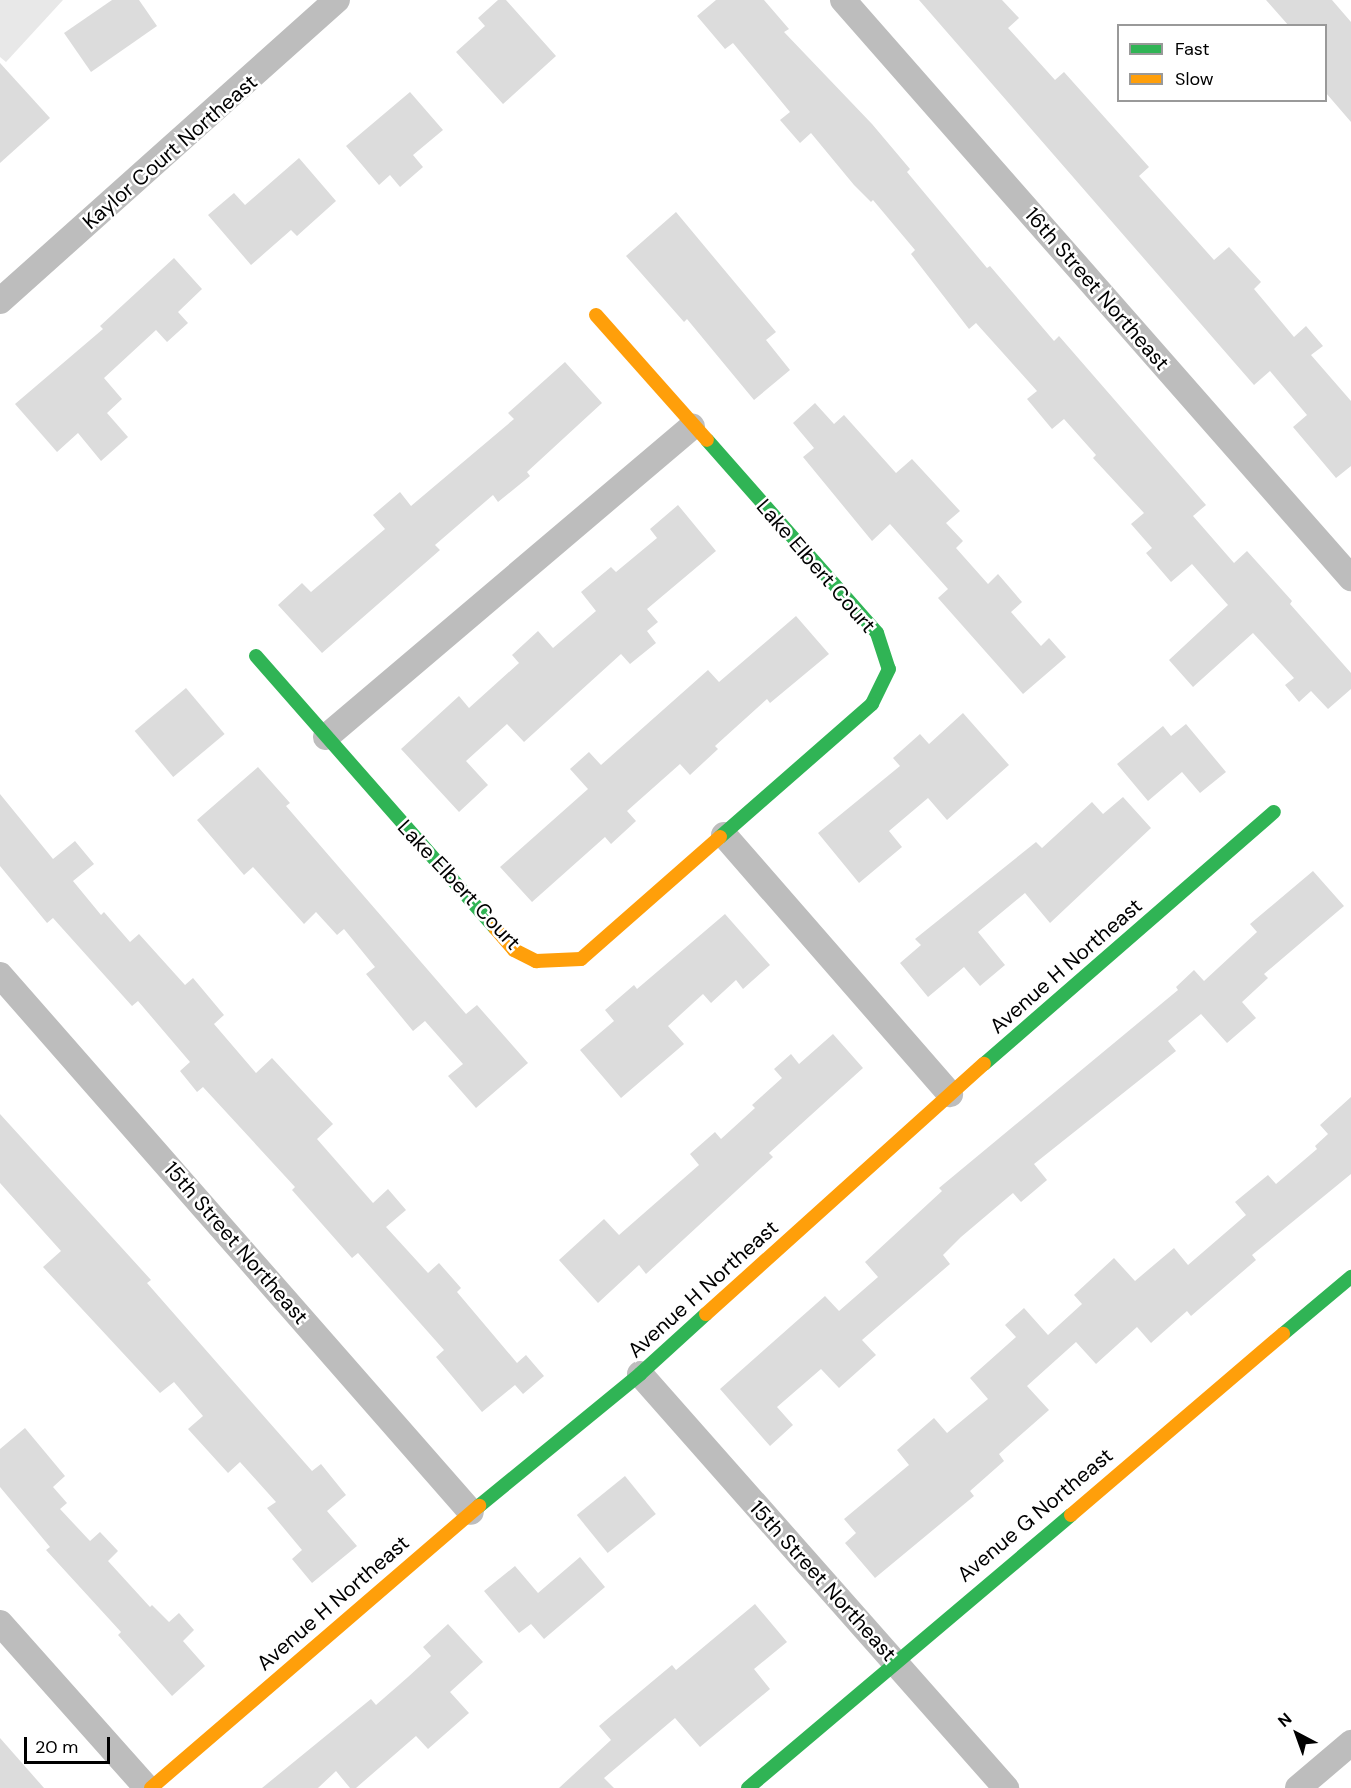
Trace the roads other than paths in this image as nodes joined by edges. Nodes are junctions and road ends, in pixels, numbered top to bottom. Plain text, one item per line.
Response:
1 (337, 0) edge
2 (843, 0) edge
3 (0, 301) edge
4 (596, 315) dead end
5 (692, 427) junction
6 (1351, 578) edge
7 (255, 656) dead end
8 (326, 737) junction
9 (1274, 812) dead end
10 (723, 835) junction
11 (0, 975) edge
12 (951, 1094) junction
13 (1351, 1276) edge
14 (640, 1374) junction
15 (471, 1512) junction
16 (0, 1623) edge
17 (894, 1661) junction
18 (1351, 1743) edge
19 (149, 1788) edge
20 (748, 1788) edge
21 (1006, 1788) edge
22 (1298, 1788) edge

1 - 3 street, Kaylor Court Northeast
2 - 6 street, 16th Street Northeast
4 - 5 street, Lake Elbert Court
5 - 8 street
5 - 10 street, Lake Elbert Court
7 - 8 street, Lake Elbert Court
8 - 10 street, Lake Elbert Court
9 - 12 street, Avenue H Northeast
10 - 12 street
11 - 15 street, 15th Street Northeast
12 - 14 street, Avenue H Northeast
13 - 17 street, Avenue G Northeast
14 - 15 street, Avenue H Northeast
14 - 17 street, 15th Street Northeast
15 - 19 street, Avenue H Northeast
16 - 19 street
17 - 20 street, Avenue G Northeast
17 - 21 street, 15th Street Northeast
18 - 22 street

